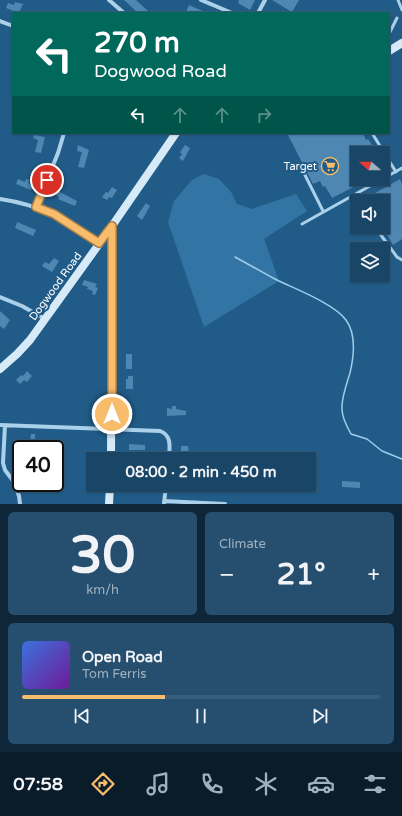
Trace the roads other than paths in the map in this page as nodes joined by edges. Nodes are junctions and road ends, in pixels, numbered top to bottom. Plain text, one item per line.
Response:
1 (109, 0) edge
2 (201, 0) edge
3 (266, 0) edge
4 (399, 0) edge
5 (402, 8) edge
6 (123, 12) edge
7 (230, 12) edge
8 (259, 12) edge
9 (397, 18) dead end
10 (0, 21) edge
11 (12, 26) edge
12 (390, 29) edge
13 (402, 43) edge
14 (390, 49) edge
15 (64, 134) edge
16 (175, 134) edge
17 (373, 134) edge
18 (402, 169) edge
19 (396, 172) junction
20 (304, 173) dead end
21 (356, 194) edge
22 (350, 197) edge
23 (0, 199) edge
24 (36, 207) junction
25 (323, 211) junction
26 (302, 224) dead end
27 (112, 226) junction
28 (380, 234) edge
29 (99, 243) junction
30 (402, 260) edge
31 (0, 297) edge
32 (45, 319) junction
33 (0, 369) edge
34 (2, 425) edge
35 (112, 428) junction
36 (111, 452) edge
37 (170, 452) edge
38 (110, 492) edge
39 (165, 492) edge
40 (164, 502) edge
41 (20, 504) edge
42 (109, 504) edge
43 (225, 504) edge

1 - 6 street
2 - 7 street
3 - 8 street
4 - 5 lane
9 - 12 lane
10 - 11 street
13 - 14 street
15 - 24 street
16 - 27 street, Dogwood Road
17 - 19 lane
18 - 19 lane
19 - 21 lane
20 - 25 lane
22 - 25 lane
23 - 24 street
24 - 29 street
25 - 26 lane
27 - 29 street, Dogwood Road
27 - 35 street
28 - 30 lane
29 - 32 street, Dogwood Road
31 - 32 street
32 - 33 street, Dogwood Road
34 - 35 street
34 - 41 street
35 - 36 street
35 - 37 street
38 - 42 street
39 - 40 street
40 - 43 street

